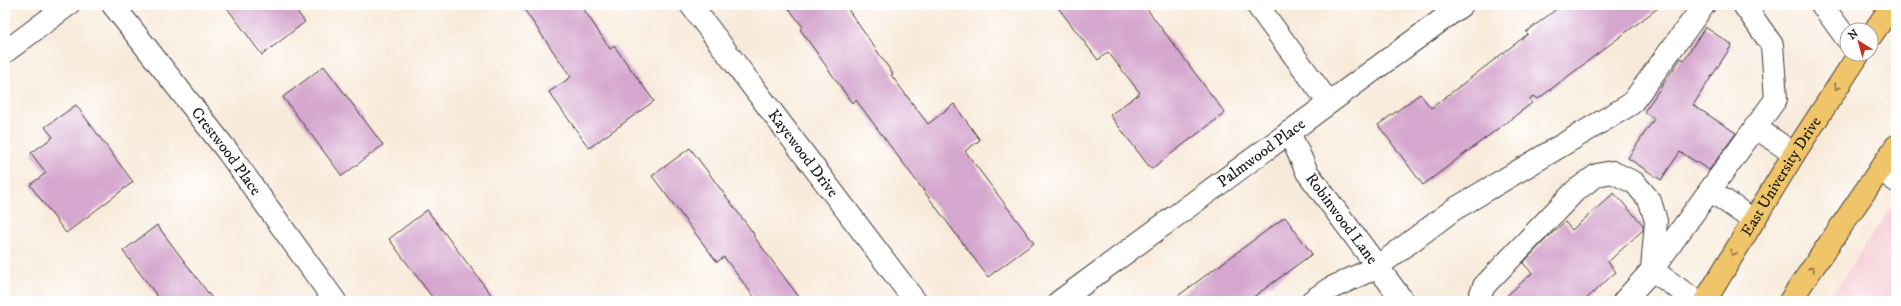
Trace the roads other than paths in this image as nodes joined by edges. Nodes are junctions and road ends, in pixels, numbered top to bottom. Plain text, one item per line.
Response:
1 (68, 5) edge
2 (112, 5) edge
3 (692, 5) edge
4 (1257, 5) edge
5 (1462, 5) edge
6 (1704, 5) edge
7 (1744, 5) edge
8 (1822, 5) edge
9 (1892, 5) edge
10 (1879, 24) edge
11 (1839, 28) edge
12 (5, 52) edge
13 (1854, 62) edge
14 (1329, 103) junction
15 (1755, 127) junction
16 (1289, 132) junction
17 (1896, 146) edge
18 (1794, 154) junction
19 (1888, 175) edge
20 (1711, 191) junction
21 (1753, 220) junction
22 (1378, 267) junction
23 (1652, 270) junction
24 (335, 301) edge
25 (914, 301) edge
26 (1060, 301) edge
27 (1312, 301) edge
28 (1402, 301) edge
29 (1478, 301) edge
30 (1624, 301) edge
31 (1696, 301) edge
32 (1705, 301) edge
33 (1790, 301) edge

1 - 12 street
2 - 24 street, Crestwood Place
3 - 25 street, Kayewood Drive
4 - 14 street
5 - 14 street, Palmwood Place
6 - 22 street
7 - 15 street
8 - 11 street
9 - 10 main road
13 -> 18 main road, East University Drive
14 - 16 street, Palmwood Place
15 - 18 street
15 - 20 street
16 - 22 street, Robinwood Lane
16 - 26 street, Palmwood Place
17 - 19 main road
18 - 21 main road, East University Drive
33 -> 19 main road
20 - 21 street
20 - 23 street
21 -> 32 main road, East University Drive
22 - 27 street
22 - 28 street, Robinwood Lane
23 - 29 street
23 - 30 street
23 - 31 street

